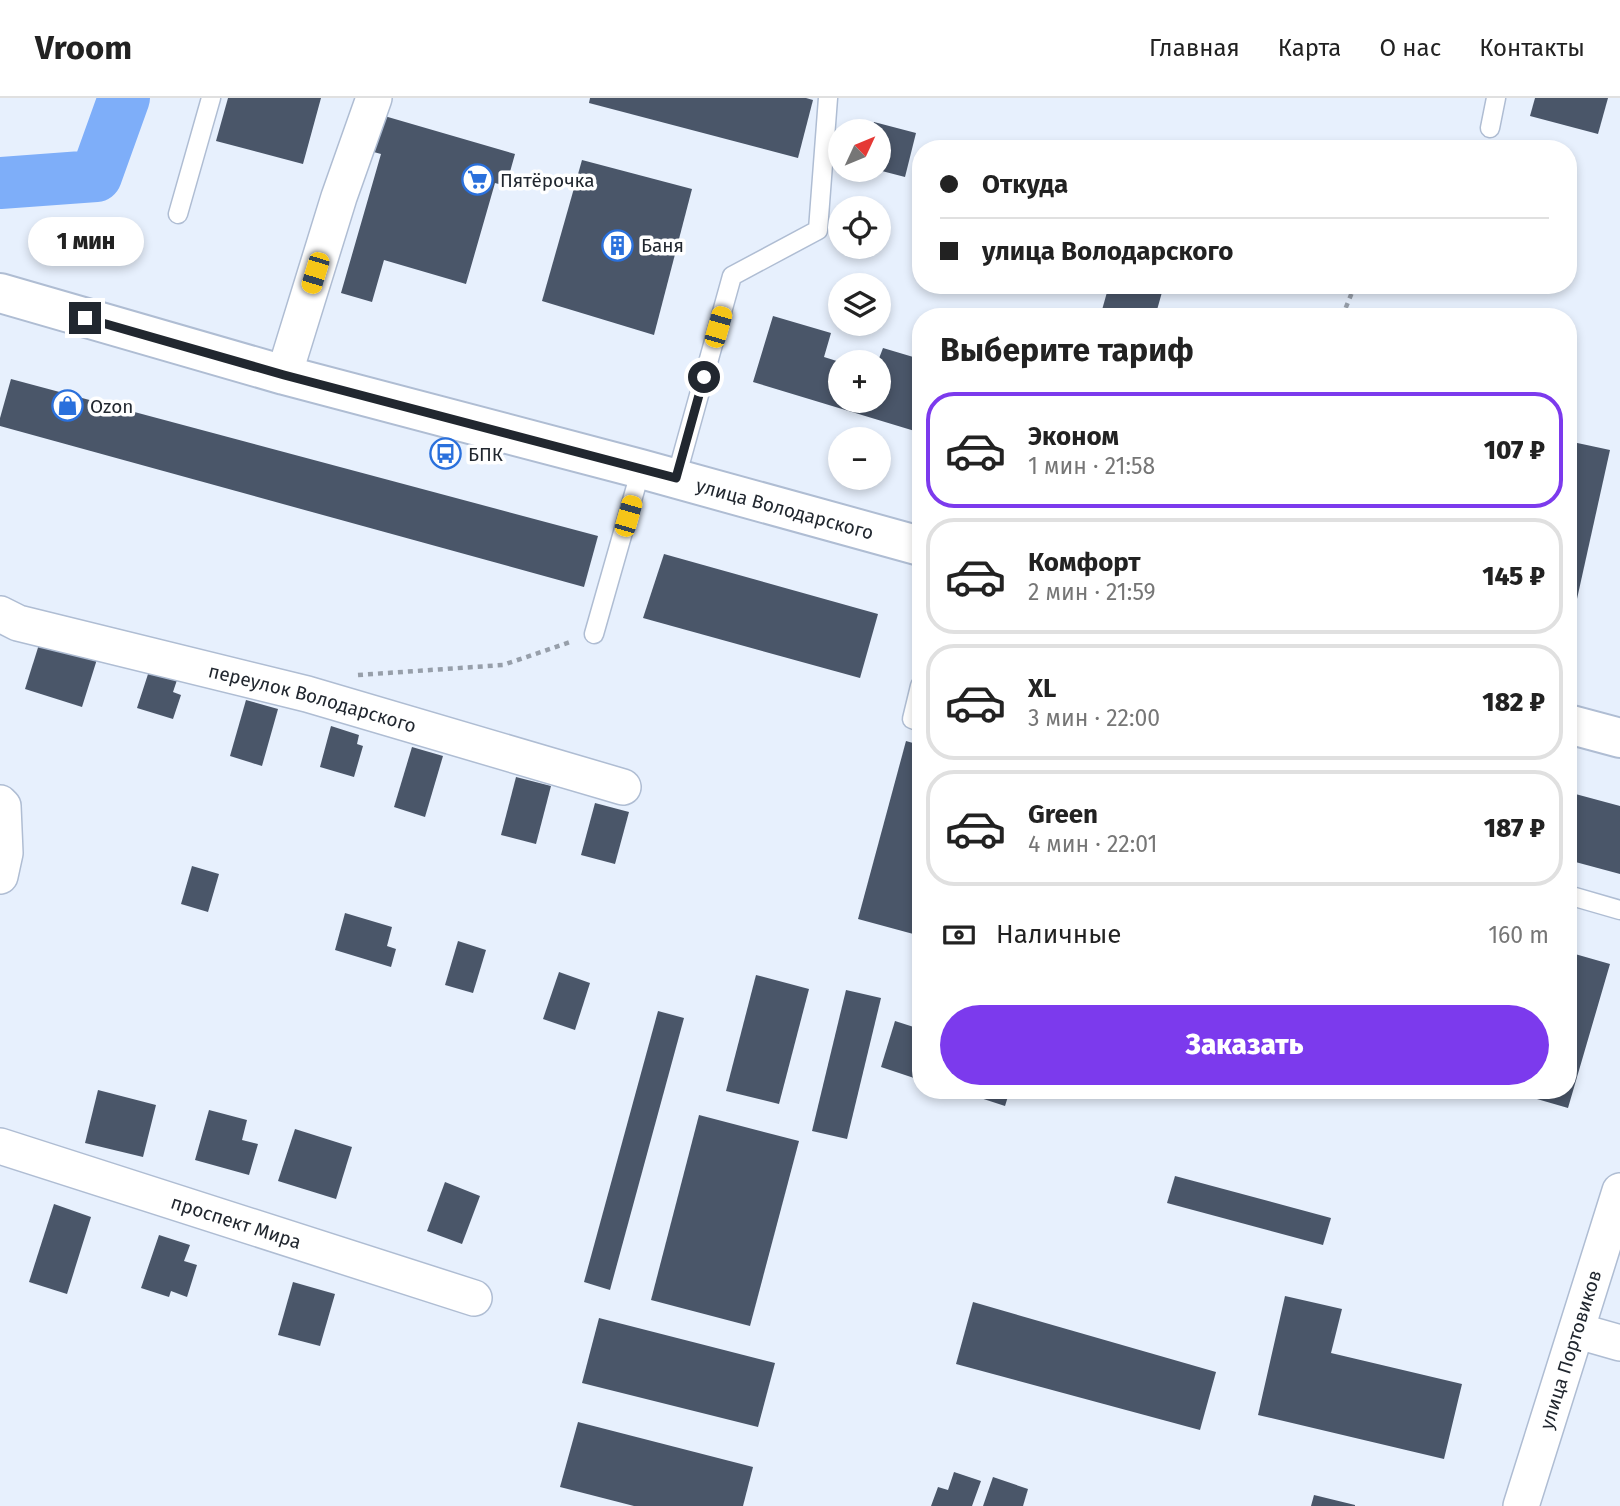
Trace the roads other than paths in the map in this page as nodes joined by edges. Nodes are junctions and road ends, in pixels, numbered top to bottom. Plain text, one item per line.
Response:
1 (211, 98) edge
2 (374, 98) edge
3 (828, 98) edge
4 (1496, 98) edge
5 (1490, 128) dead end
6 (178, 214) dead end
7 (3, 303) edge
8 (284, 375) junction
9 (659, 474) junction
10 (912, 544) edge
11 (0, 614) edge
12 (594, 634) road end
13 (1577, 726) edge
14 (1620, 738) edge
15 (624, 787) dead end
16 (0, 803) edge
17 (0, 876) edge
18 (1577, 897) edge
19 (1620, 909) edge
20 (0, 1146) edge
21 (1620, 1191) edge
22 (474, 1298) dead end
23 (1577, 1331) junction
24 (1620, 1343) edge
25 (1521, 1506) edge

1 - 6 lane
2 - 8 street
3 - 9 lane
4 - 5 lane
7 - 8 main road, улица Володарского
8 - 9 main road, улица Володарского
9 - 10 main road, улица Володарского
9 - 12 lane
11 - 15 street, переулок Володарского
13 - 14 main road
16 - 17 street
18 - 19 lane
20 - 22 street, проспект Мира
21 - 23 street, улица Портовиков
23 - 24 street
23 - 25 street, улица Портовиков

